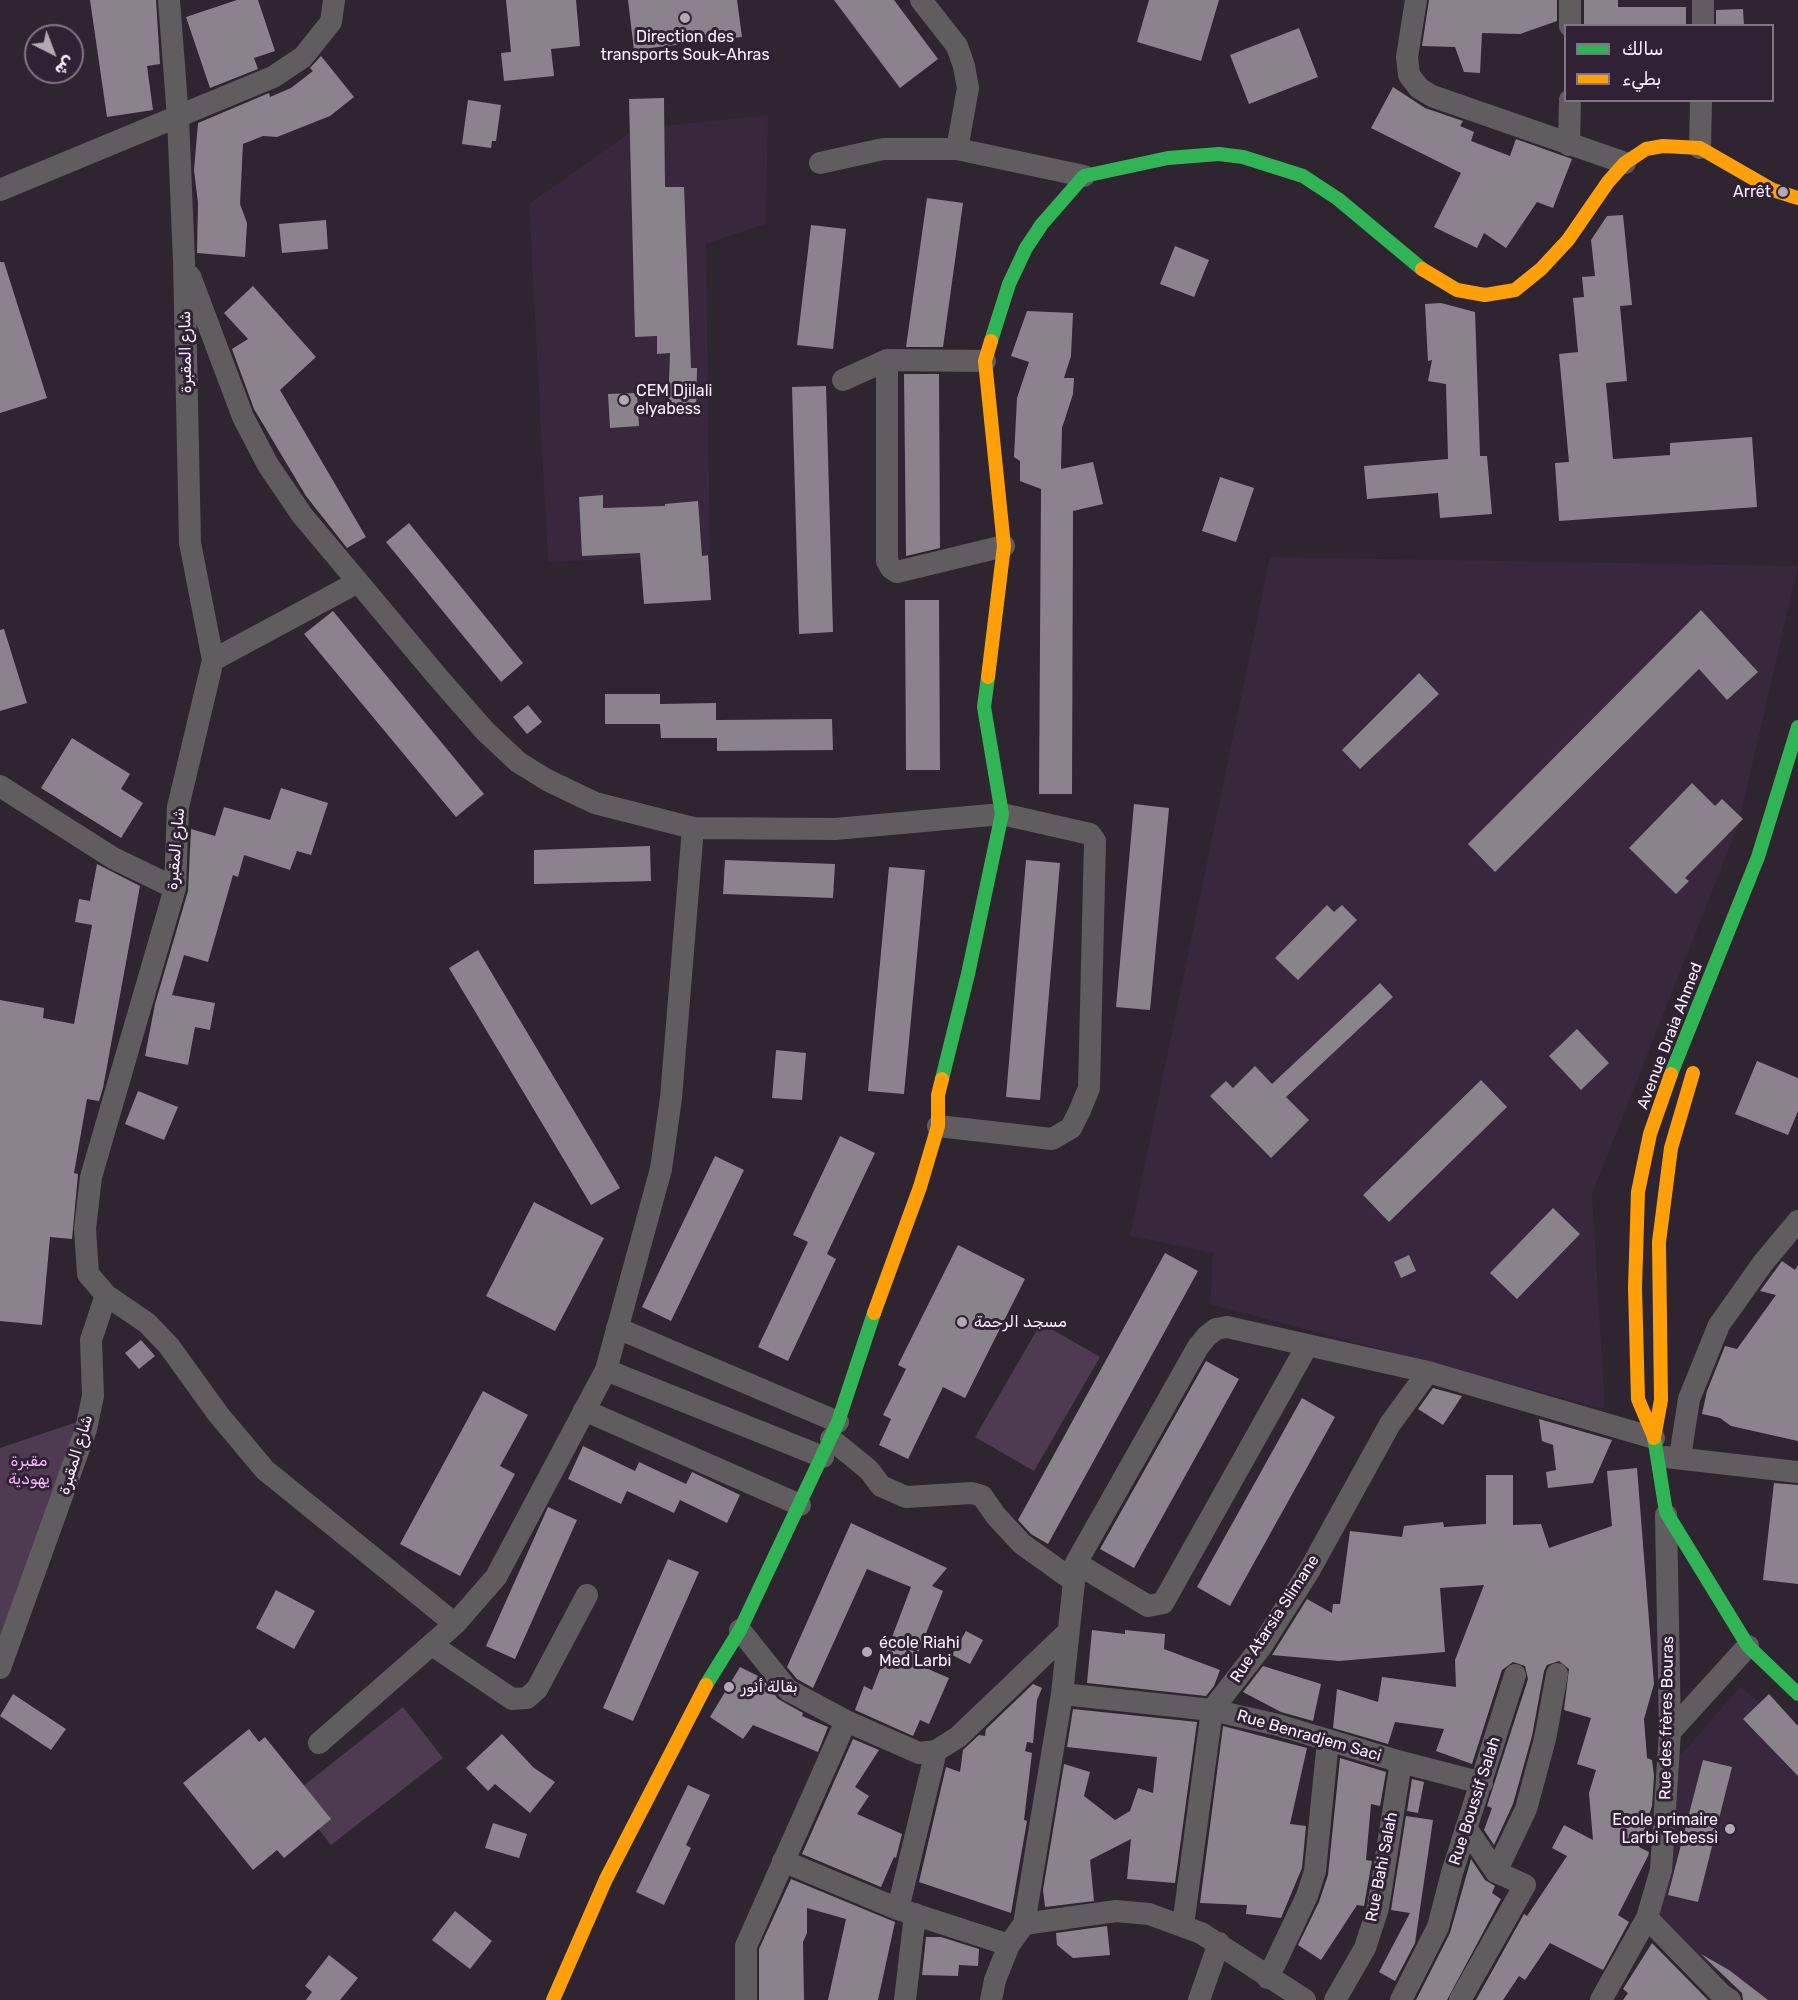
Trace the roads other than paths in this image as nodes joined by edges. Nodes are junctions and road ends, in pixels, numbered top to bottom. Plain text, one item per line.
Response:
1 (169, 0) edge
2 (334, 0) edge
3 (921, 0) edge
4 (1416, 0) edge
5 (1570, 0) edge
6 (1703, 0) edge
7 (1570, 24) edge
8 (1703, 24) edge
9 (1570, 102) edge
10 (1701, 102) edge
11 (178, 118) junction
12 (1569, 145) junction
13 (1700, 148) junction
14 (957, 149) junction
15 (820, 163) dead end
16 (1625, 163) junction
17 (1084, 176) junction
18 (0, 190) edge
19 (1798, 198) edge
20 (184, 261) junction
21 (887, 360) junction
22 (985, 361) junction
23 (843, 380) dead end
24 (1004, 546) junction
25 (358, 582) junction
26 (213, 660) junction
27 (1798, 727) edge
28 (0, 786) edge
29 (1002, 814) junction
30 (693, 828) junction
31 (175, 888) junction
32 (1718, 957) junction
33 (1735, 963) dead end
34 (1700, 1055) dead end
35 (938, 1126) junction
36 (1798, 1221) edge
37 (106, 1295) junction
38 (617, 1328) junction
39 (1308, 1346) junction
40 (606, 1370) junction
41 (1428, 1372) junction
42 (584, 1410) junction
43 (831, 1440) junction
44 (1664, 1451) junction
45 (1798, 1472) edge
46 (800, 1505) junction
47 (1666, 1512) junction
48 (1075, 1572) junction
49 (587, 1595) dead end
50 (455, 1624) junction
51 (740, 1630) junction
52 (1066, 1633) junction
53 (432, 1645) junction
54 (1748, 1646) junction
55 (0, 1668) edge
56 (1557, 1674) dead end
57 (1515, 1675) dead end
58 (1062, 1694) junction
59 (1798, 1695) edge
60 (1212, 1710) junction
61 (846, 1721) junction
62 (1670, 1732) junction
63 (1328, 1741) junction
64 (319, 1743) dead end
65 (936, 1751) junction
66 (1401, 1762) junction
67 (1482, 1783) junction
68 (1466, 1828) junction
69 (783, 1861) junction
70 (1496, 1872) junction
71 (907, 1912) junction
72 (1647, 1918) junction
73 (1024, 1923) junction
74 (1183, 1925) junction
75 (1219, 1943) junction
76 (1009, 1945) junction
77 (1268, 1978) junction
78 (1724, 1998) edge
79 (553, 2000) edge
80 (746, 2000) edge
81 (905, 2000) edge
82 (991, 2000) edge
83 (1199, 2000) edge
84 (1305, 2000) edge
85 (1335, 2000) edge
86 (1401, 2000) edge
87 (1460, 2000) edge
88 (1601, 2000) edge

1 - 11 street, شارع المقبرة
2 - 11 street
3 - 14 street
4 - 12 street
5 - 7 street
6 - 8 street
9 - 12 street
10 - 13 street
11 - 18 street
11 - 20 street, شارع المقبرة
12 - 16 street
13 - 16 street
13 - 19 street
14 - 15 street
14 - 17 street
16 - 17 street
17 - 22 street
20 - 25 street
20 - 26 street, شارع المقبرة
21 - 22 street
21 - 23 street
21 - 24 street
22 - 24 street
24 - 29 street
25 - 26 street
25 - 30 street
26 - 31 street, شارع المقبرة
27 - 32 street, Avenue Draia Ahmed
28 - 31 street
29 - 30 street
29 - 35 street
29 - 35 street
30 - 38 street
31 - 37 street, شارع المقبرة
32 - 33 street
32 - 44 street, Avenue Draia Ahmed
34 - 44 street
35 - 43 street
36 - 44 street
37 - 50 street
37 - 55 street, شارع المقبرة
38 - 40 street
38 - 43 street
39 - 41 street
39 - 48 street
39 - 48 street
40 - 42 street
40 - 43 street
41 - 44 street
41 - 60 street, Rue Atarsia Slimane
42 - 46 street
42 - 50 street
43 - 46 street
43 - 48 street
44 - 45 street
44 - 47 street, Rue des frères Bouras
46 - 51 street
47 - 54 street
47 - 62 street, Rue des frères Bouras
48 - 52 street
49 - 53 street
50 - 53 street
51 - 61 street
51 - 79 street
52 - 58 street
52 - 65 street
53 - 64 street
54 - 59 street
54 - 62 street
56 - 70 street
57 - 67 street, Rue Boussif Salah
58 - 60 street, Rue Benradjem Saci
58 - 73 street
60 - 63 street, Rue Benradjem Saci
60 - 74 street
61 - 65 street
61 - 69 street
62 - 72 street, Rue des frères Bouras
63 - 66 street, Rue Benradjem Saci
63 - 77 street
65 - 71 street
66 - 67 street, Rue Benradjem Saci
66 - 85 street, Rue Bahi Salah
67 - 68 street, Rue Boussif Salah
68 - 70 street
68 - 86 street, Rue Boussif Salah
69 - 71 street
69 - 80 street
70 - 87 street
71 - 76 street
71 - 81 street
72 - 78 street
72 - 88 street, Rue des frères Bouras
73 - 74 street
73 - 76 street
74 - 75 street
75 - 77 street
75 - 83 street
76 - 82 street
77 - 84 street

